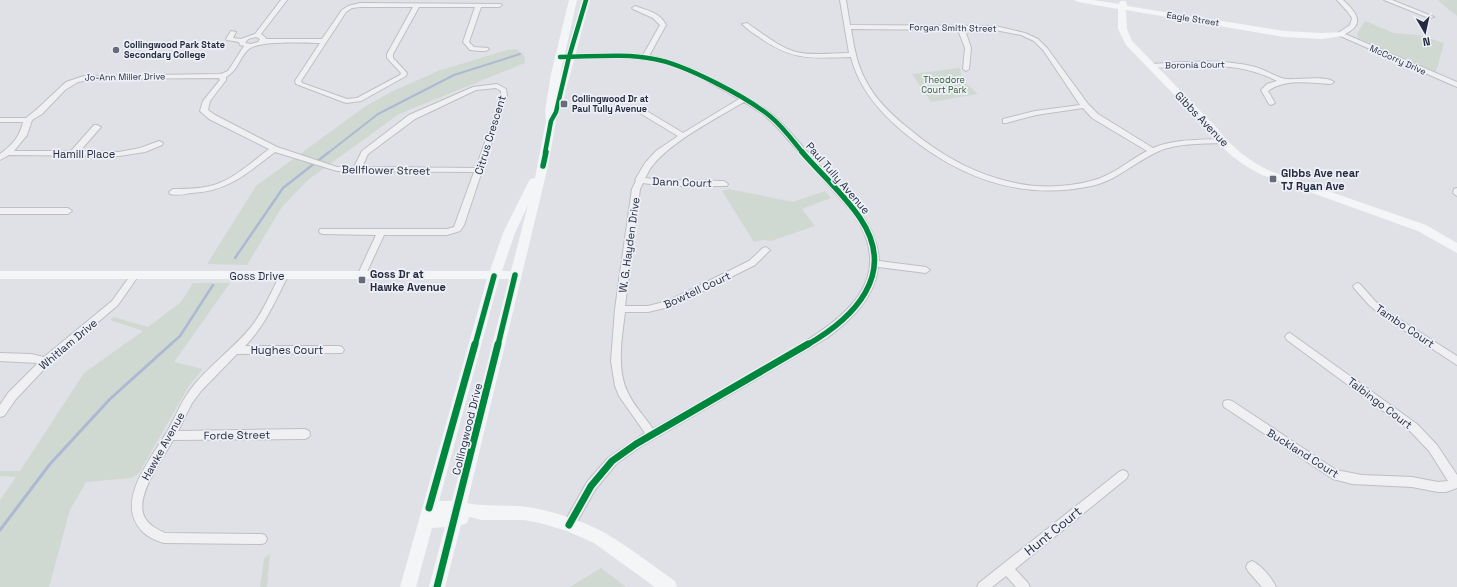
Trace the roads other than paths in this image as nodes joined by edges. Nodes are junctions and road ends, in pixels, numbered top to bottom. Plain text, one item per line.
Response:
1 (284, 0) edge
2 (573, 0) edge
3 (586, 0) edge
4 (843, 0) edge
5 (1078, 0) edge
6 (1104, 0) edge
7 (1340, 0) edge
8 (1387, 0) edge
9 (416, 5) junction
10 (479, 5) junction
11 (499, 5) dead end
12 (1123, 5) junction
13 (635, 8) dead end
14 (1431, 17) dead end
15 (745, 24) dead end
16 (848, 27) junction
17 (961, 28) junction
18 (233, 32) dead end
19 (1340, 34) junction
20 (257, 36) junction
21 (242, 41) junction
22 (263, 41) junction
23 (324, 41) junction
24 (248, 46) junction
25 (486, 49) dead end
26 (854, 55) junction
27 (564, 57) junction
28 (645, 57) junction
29 (1151, 66) junction
30 (966, 69) dead end
31 (222, 76) junction
32 (1284, 82) junction
33 (1331, 82) dead end
34 (1457, 85) edge
35 (744, 99) junction
36 (1271, 103) dead end
37 (1085, 106) junction
38 (642, 112) dead end
39 (0, 120) edge
40 (29, 120) junction
41 (1006, 121) dead end
42 (97, 127) dead end
43 (683, 136) junction
44 (1220, 141) junction
45 (159, 143) dead end
46 (274, 149) junction
47 (1153, 151) junction
48 (7, 153) junction
49 (73, 154) junction
50 (0, 158) edge
51 (543, 166) junction
52 (356, 170) junction
53 (479, 170) junction
54 (639, 180) junction
55 (724, 184) dead end
56 (174, 192) dead end
57 (68, 210) dead end
58 (0, 211) edge
59 (323, 231) dead end
60 (381, 232) junction
61 (766, 250) dead end
62 (1457, 250) edge
63 (874, 263) junction
64 (926, 270) dead end
65 (0, 275) edge
66 (136, 275) junction
67 (515, 275) junction
68 (284, 276) junction
69 (361, 276) junction
70 (494, 276) junction
71 (1357, 286) dead end
72 (620, 309) junction
73 (1290, 337) dead end
74 (235, 350) junction
75 (339, 350) dead end
76 (0, 358) edge
77 (46, 361) junction
78 (1457, 361) edge
79 (1228, 404) dead end
80 (0, 413) edge
81 (305, 434) dead end
82 (652, 435) junction
83 (170, 436) junction
84 (1123, 475) dead end
85 (1457, 483) edge
86 (456, 514) junction
87 (428, 515) junction
88 (569, 525) junction
89 (261, 539) dead end
90 (1252, 567) dead end
91 (1006, 568) junction
92 (408, 587) edge
93 (437, 587) edge
94 (669, 587) edge
95 (983, 587) edge
96 (1024, 587) edge
97 (1270, 587) edge

1 - 20 street
2 - 27 street, Collingwood Drive
3 - 27 street, Collingwood Drive
4 - 16 street
5 - 12 street, Eagle Street
6 - 12 street, Eagle Street
7 - 19 street
8 - 14 street
9 - 10 street
9 - 23 street
9 - 23 street
10 - 11 street
10 - 25 street
12 - 19 street, Eagle Street
12 - 29 street, Gibbs Avenue
13 - 28 street
15 - 26 street
16 - 17 street, Forgan Smith Street
16 - 26 street
17 - 30 street
17 - 37 street, Forgan Smith Street
18 - 21 street
19 - 34 street, McCorry Drive
20 - 21 street
20 - 22 street
21 - 24 street
22 - 23 street
22 - 24 street
24 - 31 street
26 - 47 street
27 - 28 street, Paul Tully Avenue
27 - 51 street, Collingwood Drive
28 - 35 street, Paul Tully Avenue
29 - 32 street, Boronia Court
29 - 44 street, Gibbs Avenue
31 - 40 street, Jo-Ann Miller Drive
31 - 46 street, Bellflower Street
32 - 33 street, Boronia Court
32 - 36 street, Boronia Court
35 - 43 street, W. G. Hayden Drive
35 - 63 street, Paul Tully Avenue
37 - 41 street
37 - 47 street, Forgan Smith Street
38 - 43 street
39 - 40 street
40 - 48 street, Jo-Ann Miller Drive
42 - 49 street
43 - 54 street, W. G. Hayden Drive
44 - 47 street
44 - 62 street, Gibbs Avenue
45 - 49 street, Hamill Place
46 - 52 street, Bellflower Street
46 - 56 street
48 - 49 street, Hamill Place
48 - 50 street, Jo-Ann Miller Drive
51 - 67 street, Collingwood Drive
51 - 70 street, Collingwood Drive
52 - 53 street, Bellflower Street
52 - 53 street, Citrus Crescent
53 - 60 street, Citrus Crescent
54 - 55 street, Dann Court
54 - 72 street, W. G. Hayden Drive
57 - 58 street
59 - 60 street
60 - 69 street
61 - 72 street, Bowtell Court
63 - 64 street
63 - 82 street, Paul Tully Avenue
65 - 66 street, Goss Drive
66 - 68 street, Goss Drive
66 - 77 street, Whitlam Drive
67 - 70 street, Goss Drive
67 - 86 street, Collingwood Drive
68 - 69 street, Goss Drive
68 - 74 street, Hawke Avenue
69 - 70 street, Goss Drive
70 - 87 street, Collingwood Drive
71 - 78 street, Tambo Court
72 - 82 street, W. G. Hayden Drive
73 - 85 street, Talbingo Court
74 - 75 street, Hughes Court
74 - 83 street, Hawke Avenue
76 - 77 street
77 - 80 street, Whitlam Drive
79 - 85 street, Buckland Court
81 - 83 street, Forde Street
82 - 88 street, Paul Tully Avenue
83 - 89 street, Hawke Avenue
84 - 91 street, Hunt Court
86 - 87 street
86 - 88 street
86 - 93 street, Collingwood Drive
87 - 92 street, Collingwood Drive
88 - 94 street
90 - 97 street
91 - 95 street, Hunt Court
91 - 96 street

